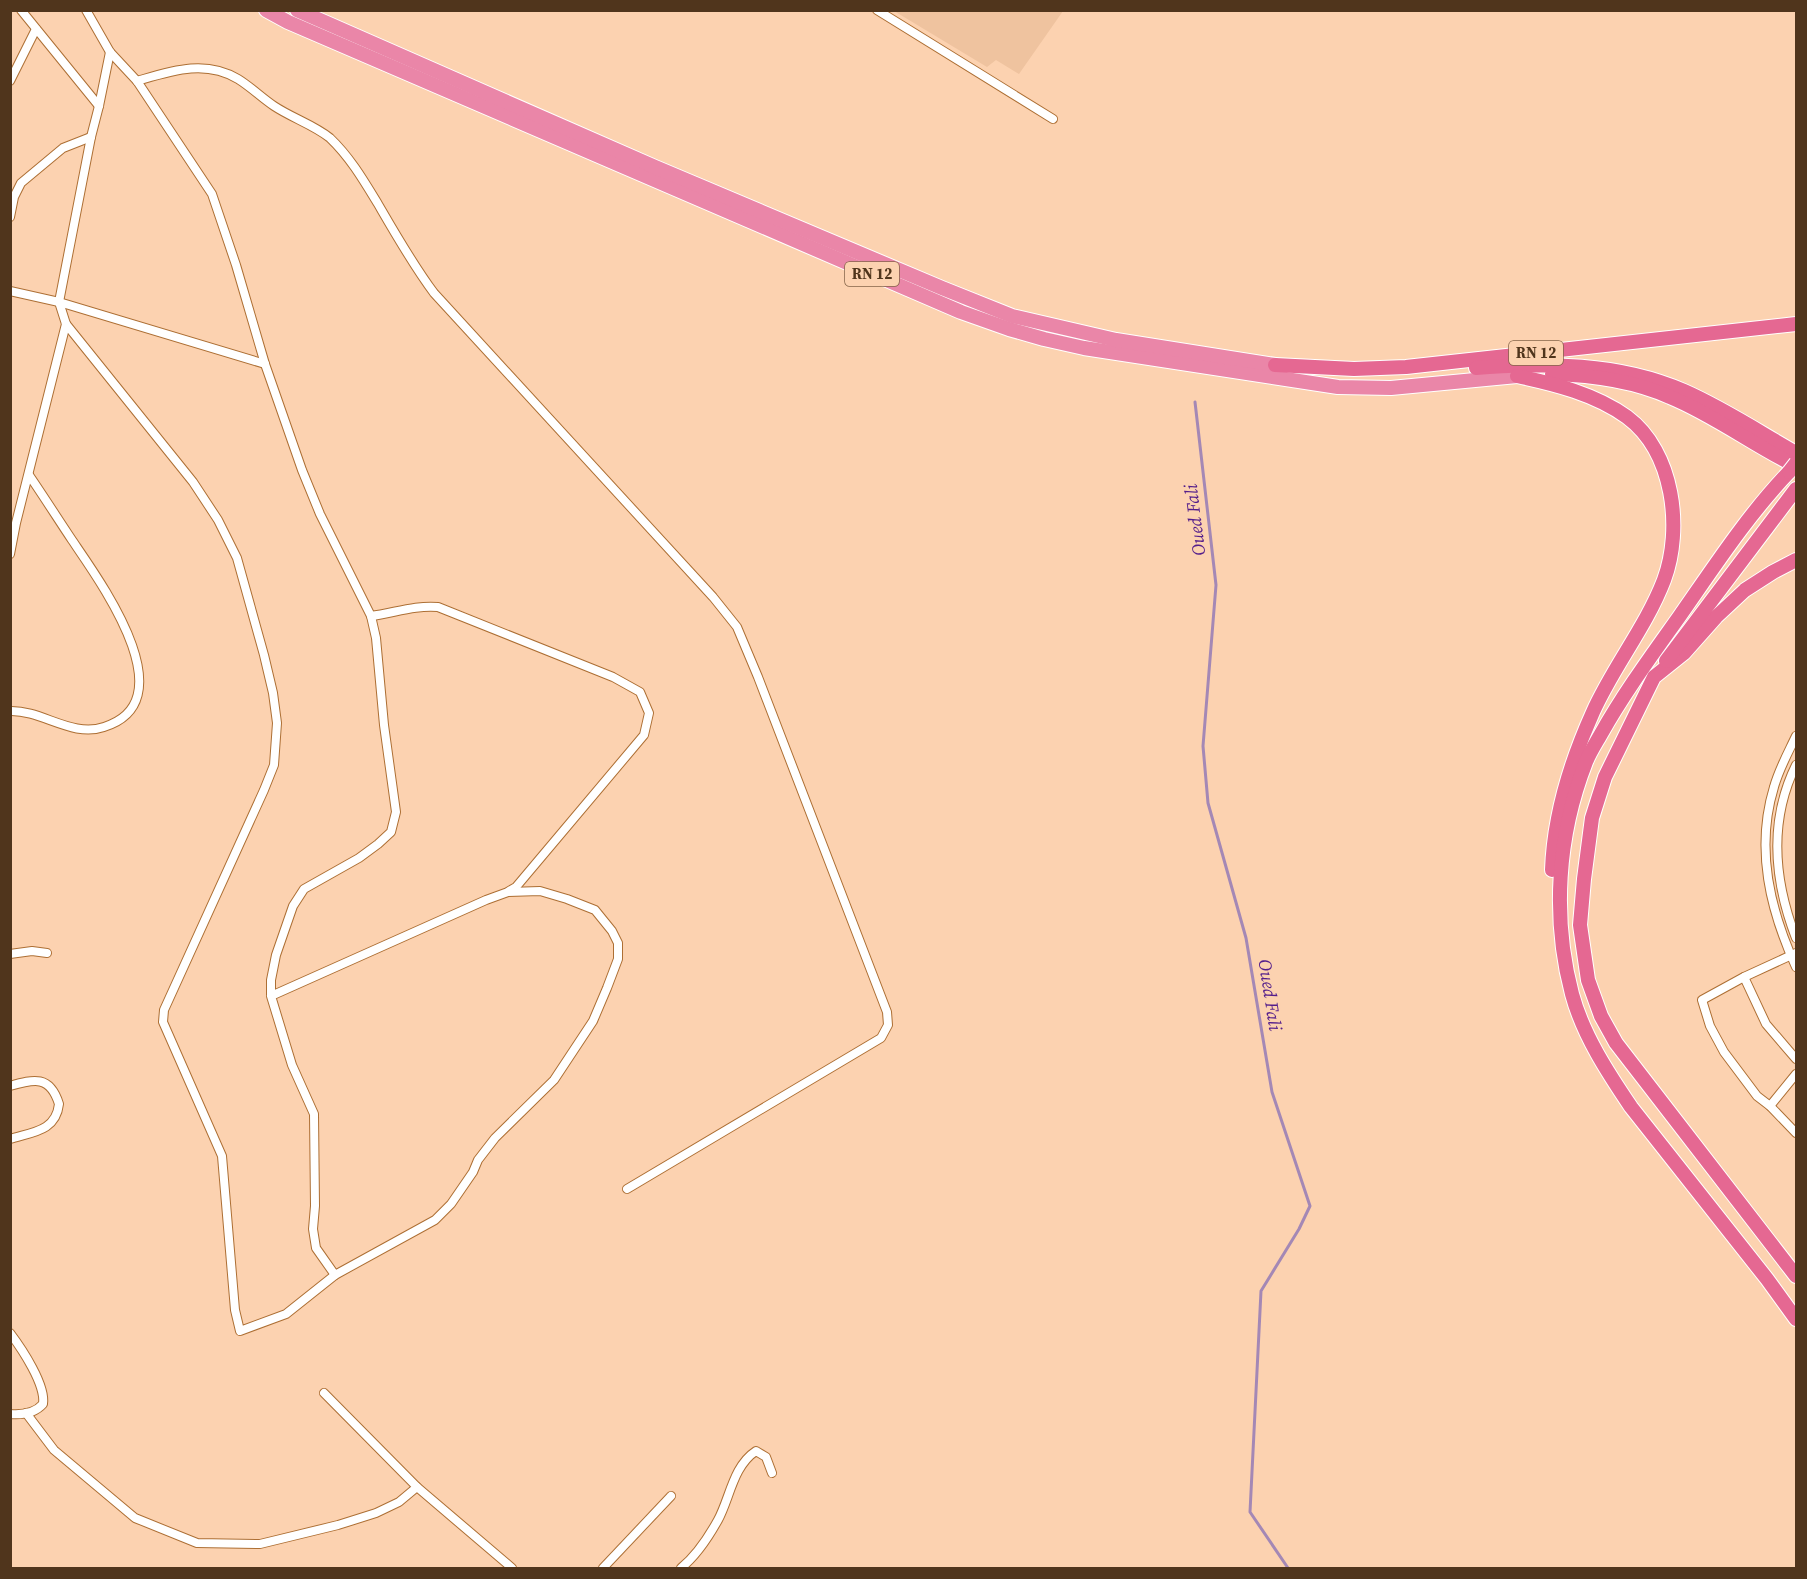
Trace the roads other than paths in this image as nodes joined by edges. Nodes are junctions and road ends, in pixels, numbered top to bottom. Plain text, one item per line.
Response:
1 (21, 10) edge
2 (86, 10) edge
3 (266, 10) edge
4 (297, 10) edge
5 (877, 10) edge
6 (36, 29) junction
7 (110, 52) junction
8 (10, 81) edge
9 (137, 81) junction
10 (99, 106) junction
11 (1053, 119) dead end
12 (91, 136) junction
13 (10, 217) edge
14 (10, 291) edge
15 (59, 302) junction
16 (66, 324) junction
17 (1797, 324) edge
18 (265, 364) junction
19 (1313, 368) junction
20 (1517, 376) junction
21 (1797, 453) edge
22 (1794, 467) edge
23 (29, 475) junction
24 (1797, 489) edge
25 (13, 523) edge
26 (10, 554) edge
27 (1797, 560) edge
28 (371, 616) junction
29 (1654, 677) junction
30 (10, 711) edge
31 (1797, 736) edge
32 (1797, 765) edge
33 (508, 892) junction
34 (1560, 910) junction
35 (1797, 938) edge
36 (47, 953) dead end
37 (10, 954) edge
38 (1794, 954) edge
39 (1797, 967) edge
40 (1744, 977) junction
41 (271, 996) junction
42 (1797, 1059) edge
43 (1797, 1074) edge
44 (10, 1086) edge
45 (1770, 1106) junction
46 (1797, 1133) edge
47 (10, 1139) edge
48 (627, 1189) dead end
49 (335, 1275) junction
50 (1797, 1276) edge
51 (1797, 1319) edge
52 (10, 1333) edge
53 (324, 1393) dead end
54 (26, 1413) junction
55 (10, 1414) edge
56 (772, 1473) dead end
57 (417, 1487) junction
58 (671, 1497) dead end
59 (512, 1569) edge
60 (603, 1569) edge
61 (681, 1569) edge

1 - 6 street
2 - 7 street
3 - 20 highway, RN 12
4 - 19 highway, RN 12
5 - 11 street
6 - 8 street
6 - 10 street
7 - 9 street
7 - 10 street
9 - 18 street
9 - 48 street
10 - 12 street
12 - 13 street
12 - 15 street
14 - 15 street
15 - 16 street
15 - 18 street
16 - 23 street
16 - 49 street
17 - 19 highway, RN 12
18 - 28 street
19 - 21 highway
20 - 22 highway, RN 12
20 - 34 highway
22 - 34 highway
23 - 25 street
23 - 30 street
24 - 29 highway
25 - 26 street
27 - 29 highway
28 - 33 street
28 - 41 street
29 - 50 highway
31 - 38 street
32 - 35 street
33 - 41 street
33 - 49 street
34 - 51 highway
36 - 37 street
38 - 39 street
38 - 40 street
40 - 42 street
40 - 45 street
41 - 49 street
43 - 45 street
44 - 47 street
45 - 46 street
52 - 54 street
53 - 57 street
54 - 55 street
54 - 57 street
56 - 61 street
57 - 59 street
58 - 60 street

